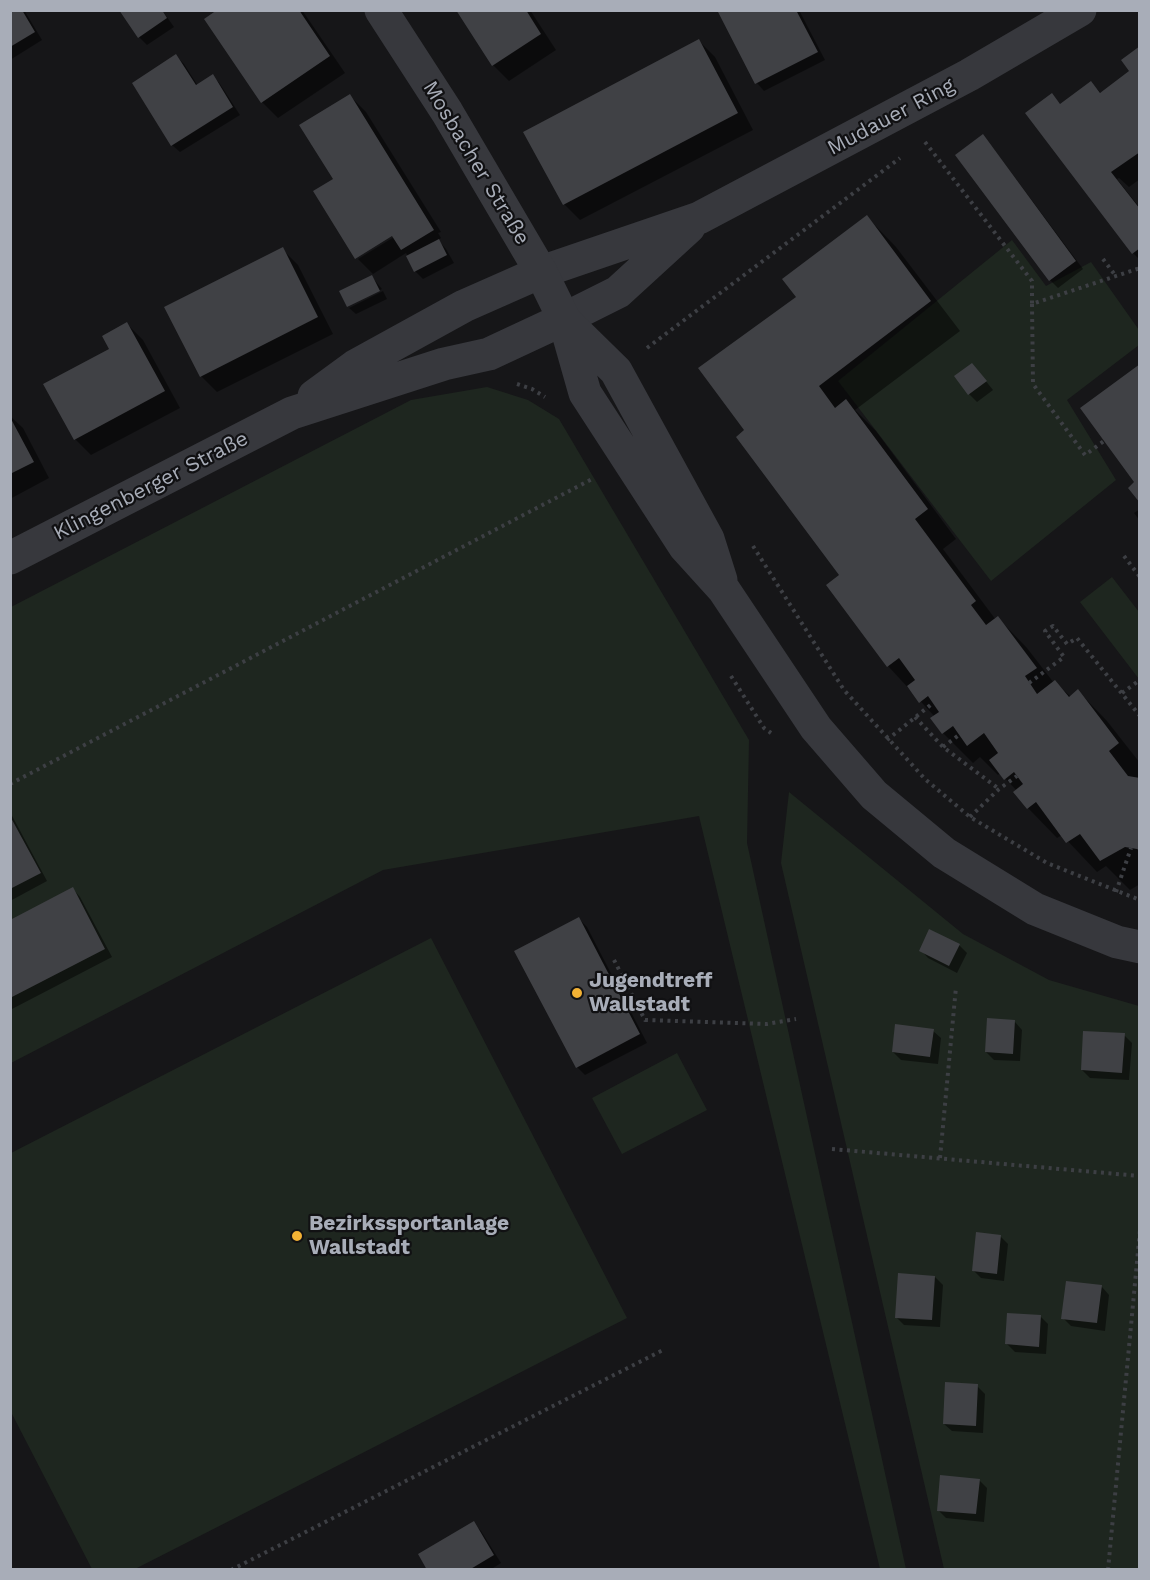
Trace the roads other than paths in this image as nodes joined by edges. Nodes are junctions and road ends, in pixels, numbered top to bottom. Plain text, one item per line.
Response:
1 (381, 10) edge
2 (1080, 10) edge
3 (699, 218) junction
4 (541, 272) junction
5 (564, 319) junction
6 (292, 413) junction
7 (10, 558) edge
8 (724, 590) junction
9 (1140, 947) edge

1 - 4 street, Mosbacher Straße
2 - 3 street, Mudauer Ring
3 - 4 street, Mudauer Ring
3 - 5 street, Mudauer Ring
4 - 5 street, Mosbacher Straße
4 - 6 street, Klingenberger Straße
5 - 6 street, Klingenberger Straße
5 - 8 street, Mosbacher Straße
5 - 8 street, Mosbacher Straße
6 - 7 street, Klingenberger Straße
8 - 9 street, Mosbacher Straße

